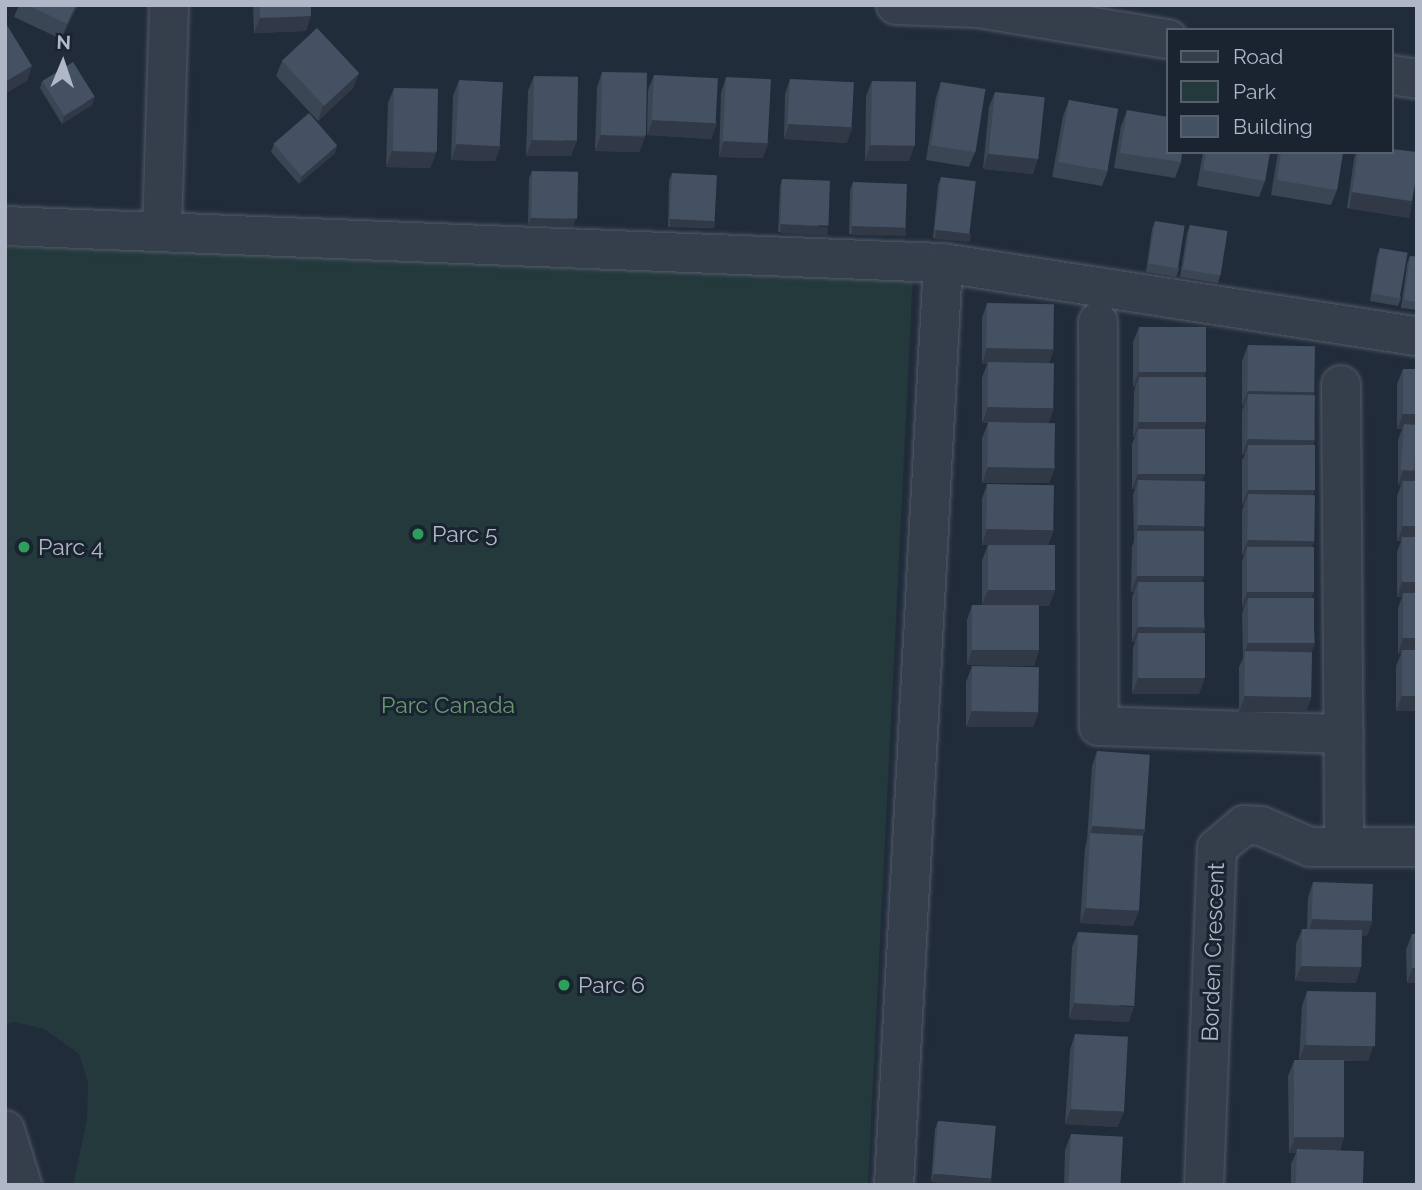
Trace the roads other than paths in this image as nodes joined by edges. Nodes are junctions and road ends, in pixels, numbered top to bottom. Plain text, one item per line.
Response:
1 (169, 5) edge
2 (896, 5) edge
3 (1166, 39) edge
4 (1394, 75) edge
5 (1417, 79) edge
6 (5, 226) edge
7 (162, 229) junction
8 (943, 263) junction
9 (1098, 323) dead end
10 (1417, 336) edge
11 (1341, 385) dead end
12 (1343, 734) junction
13 (1344, 847) junction
14 (1417, 847) edge
15 (5, 1129) edge
16 (22, 1185) edge
17 (894, 1185) edge
18 (1204, 1185) edge

1 - 7 street
2 - 3 street
4 - 5 street
6 - 7 street
7 - 8 street
8 - 10 street
8 - 17 street
9 - 12 street
11 - 12 street
12 - 13 street
13 - 14 street, Borden Crescent
13 - 18 street, Borden Crescent
15 - 16 street

